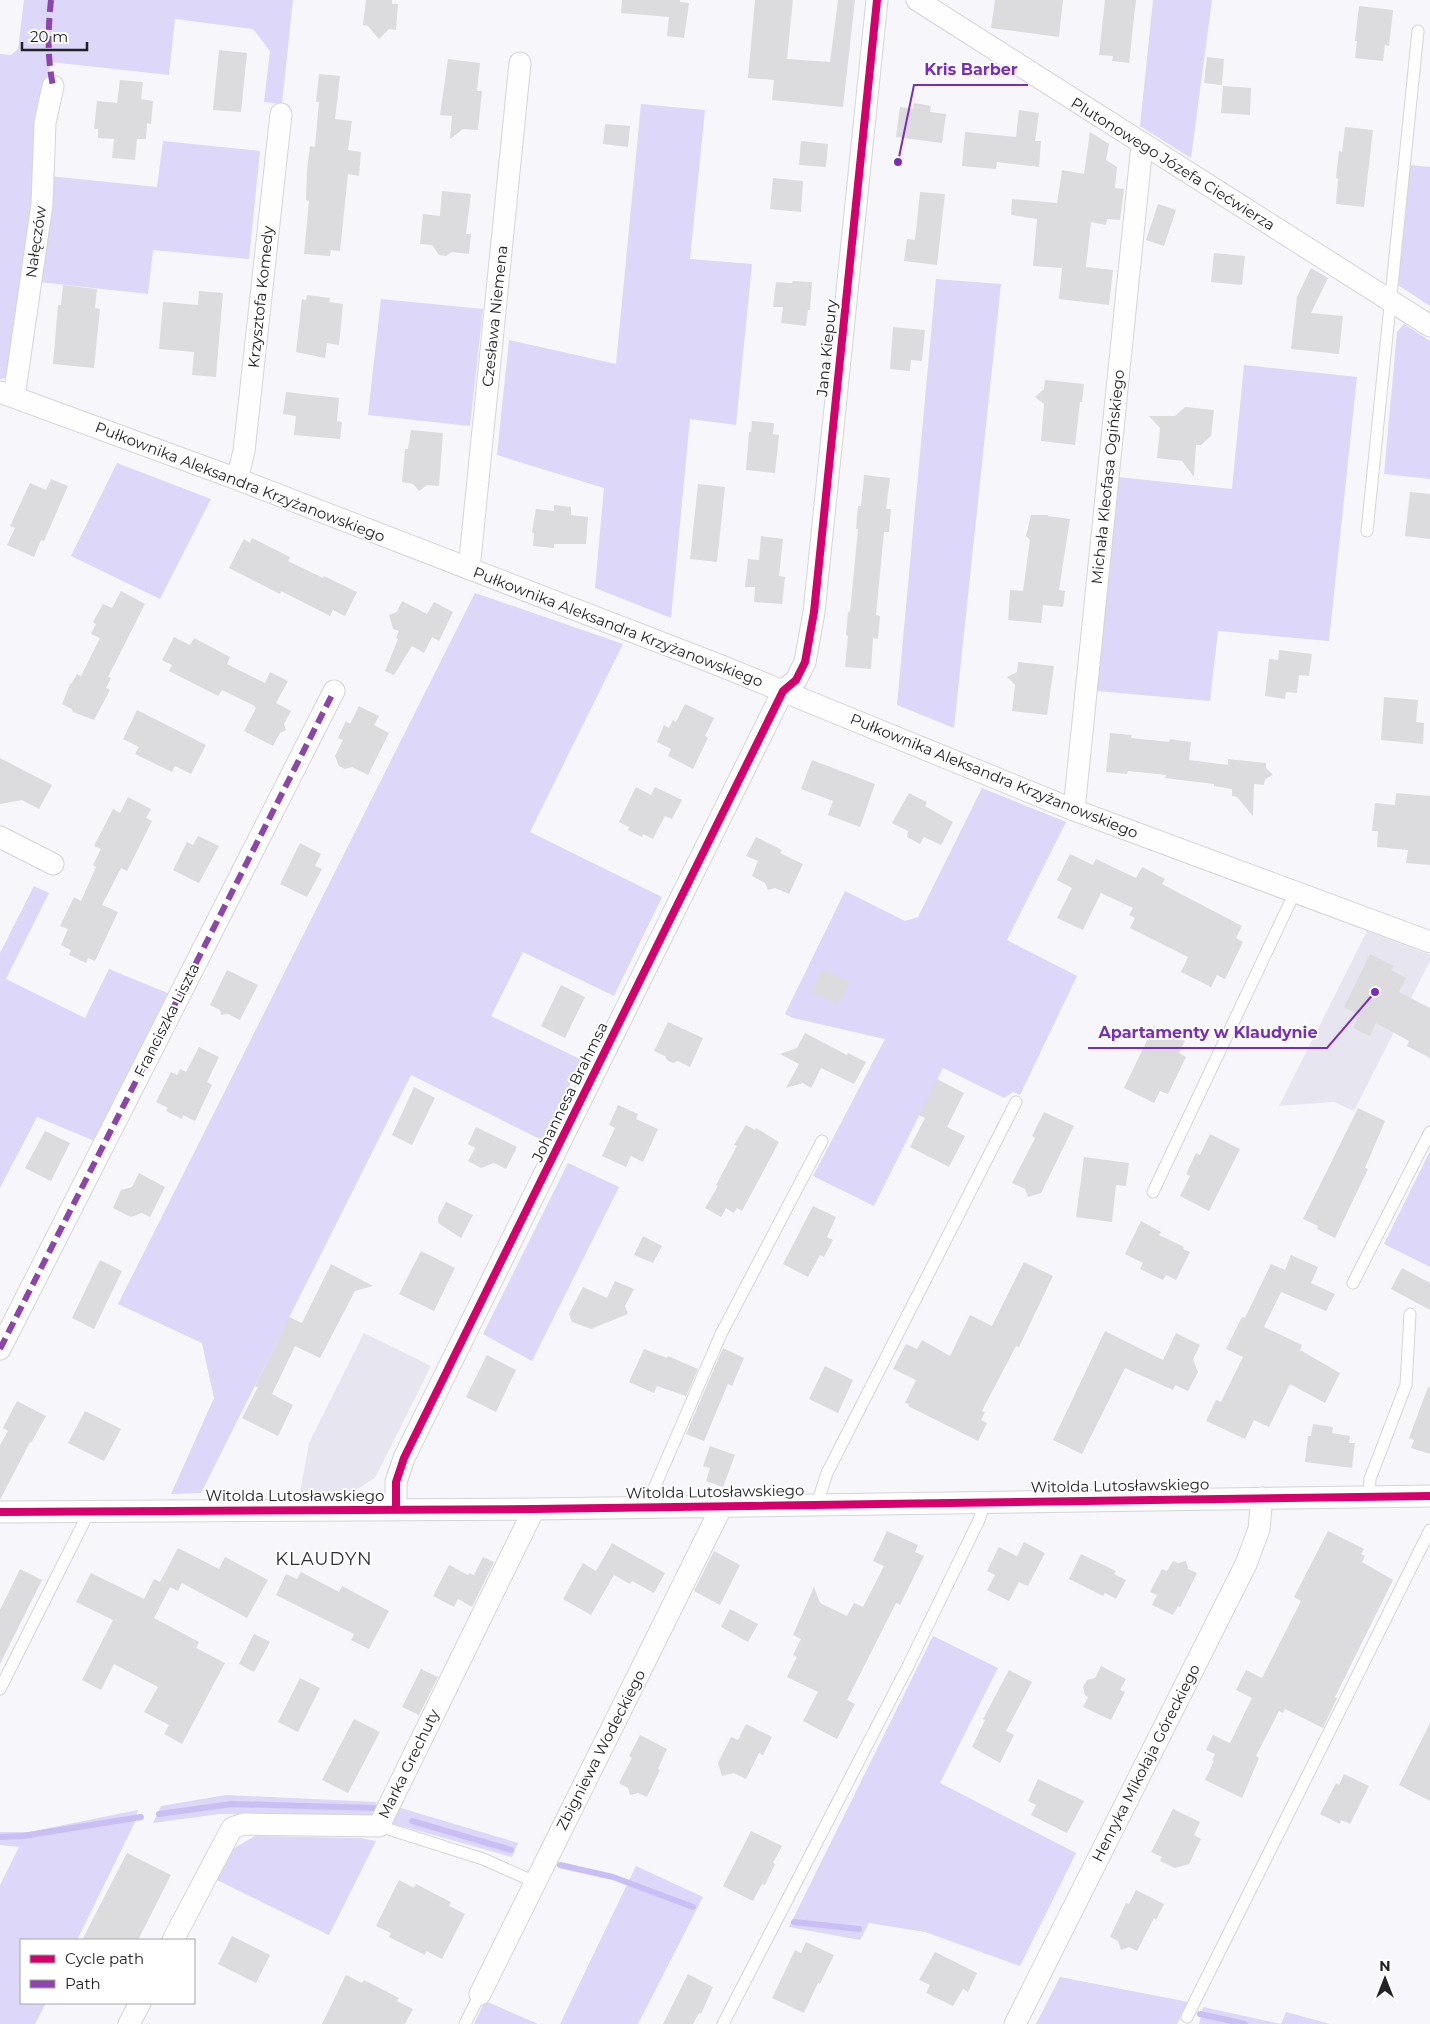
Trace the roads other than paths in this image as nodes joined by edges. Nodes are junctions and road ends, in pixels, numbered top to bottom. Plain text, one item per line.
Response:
1 (877, 0) edge
2 (917, 0) edge
3 (1418, 31) dead end
4 (520, 63) dead end
5 (53, 86) dead end
6 (281, 114) dead end
7 (1142, 145) junction
8 (1390, 301) junction
9 (1430, 326) edge
10 (7, 395) edge
11 (237, 479) junction
12 (1367, 531) dead end
13 (469, 569) junction
14 (334, 691) dead end
15 (783, 691) junction
16 (1074, 810) junction
17 (0, 837) edge
18 (53, 864) dead end
19 (1295, 892) junction
20 (1430, 942) edge
21 (1016, 1102) dead end
22 (1430, 1132) edge
23 (822, 1141) dead end
24 (1153, 1192) dead end
25 (1353, 1283) dead end
26 (1410, 1314) dead end
27 (0, 1349) edge
28 (1369, 1496) junction
29 (1430, 1496) edge
30 (1262, 1498) junction
31 (985, 1502) junction
32 (817, 1504) junction
33 (722, 1506) junction
34 (646, 1507) junction
35 (396, 1509) junction
36 (534, 1509) junction
37 (0, 1512) edge
38 (87, 1512) junction
39 (1430, 1530) edge
40 (0, 1689) edge
41 (379, 1826) junction
42 (535, 1882) junction
43 (173, 1939) edge
44 (480, 1994) joint
45 (139, 2004) edge
46 (1187, 2017) dead end
47 (129, 2024) edge
48 (465, 2024) edge
49 (723, 2024) edge
50 (1015, 2024) edge

1 - 15 street, Jana Kiepury
2 - 7 street, Plutonowego Józefa Ciećwierza
3 - 8 lane
4 - 13 street, Czesława Niemena
5 - 10 street, Nałęczów
6 - 11 street, Krzysztofa Komedy
7 - 8 street, Plutonowego Józefa Ciećwierza
7 - 16 street, Michała Kleofasa Ogińskiego
8 - 9 street, Plutonowego Józefa Ciećwierza
8 - 12 lane
10 - 11 street, Pułkownika Aleksandra Krzyżanowskiego
11 - 13 street, Pułkownika Aleksandra Krzyżanowskiego
13 - 15 street, Pułkownika Aleksandra Krzyżanowskiego
14 - 27 street, Franciszka Liszta
15 - 16 street, Pułkownika Aleksandra Krzyżanowskiego
15 - 35 street, Johannesa Brahmsa
16 - 19 street, Pułkownika Aleksandra Krzyżanowskiego
17 - 18 street
19 - 20 street, Pułkownika Aleksandra Krzyżanowskiego
19 - 24 lane
21 - 32 lane
22 - 25 lane
23 - 34 lane
26 - 28 lane
28 - 29 street, Witolda Lutosławskiego
28 - 30 street, Witolda Lutosławskiego
30 - 31 street, Witolda Lutosławskiego
30 - 50 street, Henryka Mikołaja Góreckiego
31 - 32 street, Witolda Lutosławskiego
31 - 49 lane
32 - 33 street, Witolda Lutosławskiego
33 - 34 street, Witolda Lutosławskiego
33 - 42 street, Zbigniewa Wodeckiego
34 - 36 street, Witolda Lutosławskiego
35 - 36 street, Witolda Lutosławskiego
35 - 38 street, Witolda Lutosławskiego
36 - 41 street, Marka Grechuty
37 - 38 street, Witolda Lutosławskiego
38 - 40 lane
39 - 46 lane
41 - 42 lane
41 - 43 street, Marka Grechuty
42 - 44 street, Zbigniewa Wodeckiego
44 - 48 lane
45 - 47 street

